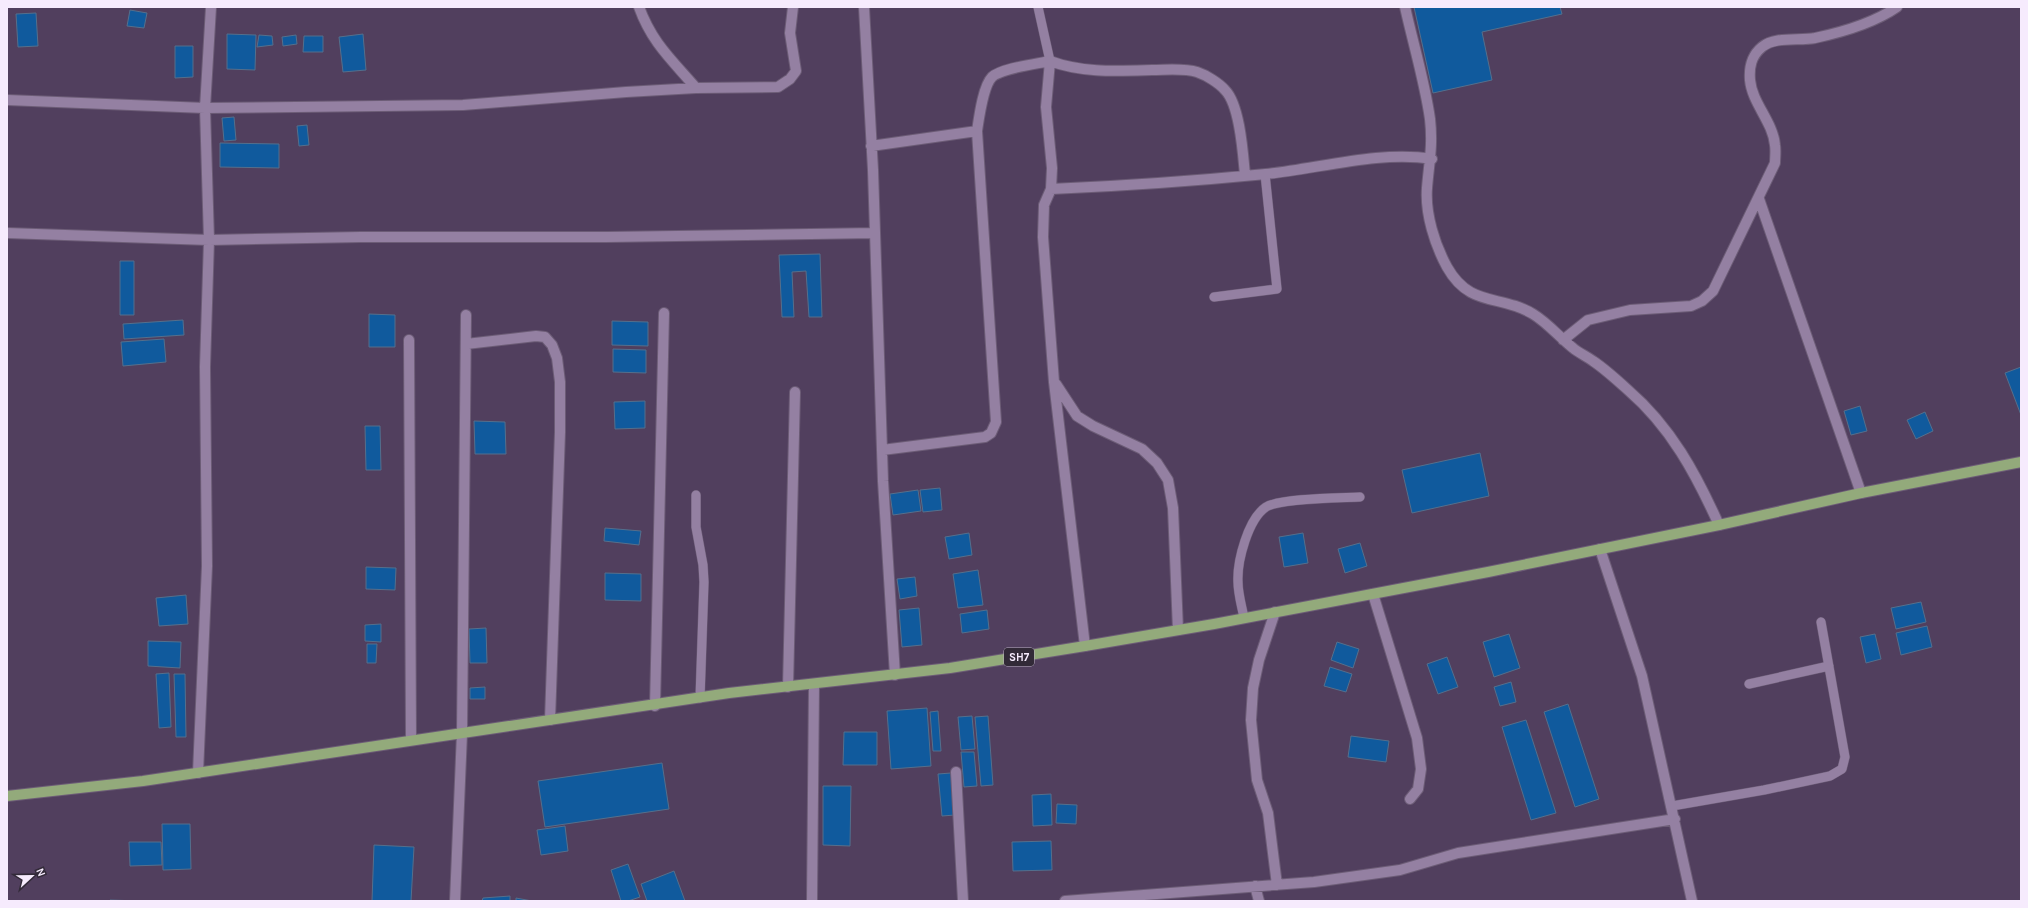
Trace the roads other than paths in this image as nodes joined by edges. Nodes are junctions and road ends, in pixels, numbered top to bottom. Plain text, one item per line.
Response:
1 (211, 7) edge
2 (640, 7) edge
3 (793, 7) edge
4 (864, 7) edge
5 (1038, 7) edge
6 (1405, 7) edge
7 (1897, 7) edge
8 (1050, 61) junction
9 (696, 88) junction
10 (7, 100) edge
11 (205, 108) junction
12 (978, 131) junction
13 (871, 146) junction
14 (1432, 159) junction
15 (1265, 174) junction
16 (1246, 175) junction
17 (1051, 189) junction
18 (1758, 199) junction
19 (7, 233) edge
20 (875, 233) junction
21 (209, 240) junction
22 (1214, 297) dead end
23 (664, 313) dead end
24 (466, 315) dead end
25 (409, 340) dead end
26 (1563, 340) junction
27 (466, 344) junction
28 (1054, 382) junction
29 (794, 392) dead end
30 (882, 450) junction
31 (2021, 462) edge
32 (1861, 493) junction
33 (696, 495) dead end
34 (1360, 497) dead end
35 (1719, 525) junction
36 (1600, 549) junction
37 (1373, 594) junction
38 (1276, 612) junction
39 (1244, 618) junction
40 (1822, 622) dead end
41 (1178, 630) junction
42 (1085, 646) junction
43 (1829, 666) junction
44 (895, 675) junction
45 (814, 684) junction
46 (1748, 684) dead end
47 (788, 687) junction
48 (700, 698) junction
49 (655, 706) junction
50 (550, 720) junction
51 (462, 733) junction
52 (411, 740) junction
53 (198, 772) junction
54 (956, 772) dead end
55 (7, 796) edge
56 (1410, 799) dead end
57 (1672, 806) junction
58 (1675, 819) junction
59 (1277, 885) junction
60 (1255, 886) junction
61 (455, 901) edge
62 (812, 901) edge
63 (964, 901) edge
64 (1065, 901) edge
65 (1259, 901) edge
66 (1692, 901) edge

1 - 11 street
2 - 9 street
3 - 9 street
4 - 13 street
5 - 8 lane
6 - 14 street
7 - 18 street
8 - 12 street
8 - 16 street
8 - 17 street
9 - 11 street
10 - 11 street
11 - 21 street
12 - 13 street
12 - 30 street
13 - 20 street
14 - 15 street
14 - 26 street
15 - 16 street
15 - 22 lane
16 - 17 street
17 - 28 street
18 - 26 street
18 - 32 street
19 - 21 street
20 - 21 street
20 - 30 street
21 - 53 street
23 - 49 street
24 - 27 street
25 - 52 street
26 - 35 street
27 - 50 street
27 - 51 street
28 - 41 street
28 - 42 street
29 - 47 street
30 - 44 street
31 - 32 main road, SH7
32 - 35 main road, SH7
33 - 48 lane
34 - 39 lane
35 - 36 main road, SH7
36 - 37 main road, SH7
36 - 57 street
37 - 38 main road, SH7
37 - 56 street
38 - 39 main road, SH7
38 - 59 street
39 - 41 main road, SH7
40 - 43 lane
41 - 42 main road, SH7
42 - 44 main road, SH7
43 - 46 lane
43 - 57 lane
44 - 45 main road, SH7
45 - 47 main road, SH7
45 - 62 street
47 - 48 main road, SH7
48 - 49 main road, SH7
49 - 50 main road, SH7
50 - 51 main road, SH7
51 - 52 main road, SH7
51 - 61 street
52 - 53 main road, SH7
53 - 55 main road, SH7
54 - 63 street
57 - 58 street
58 - 59 street
58 - 66 street
59 - 60 street
60 - 64 street
60 - 65 street

